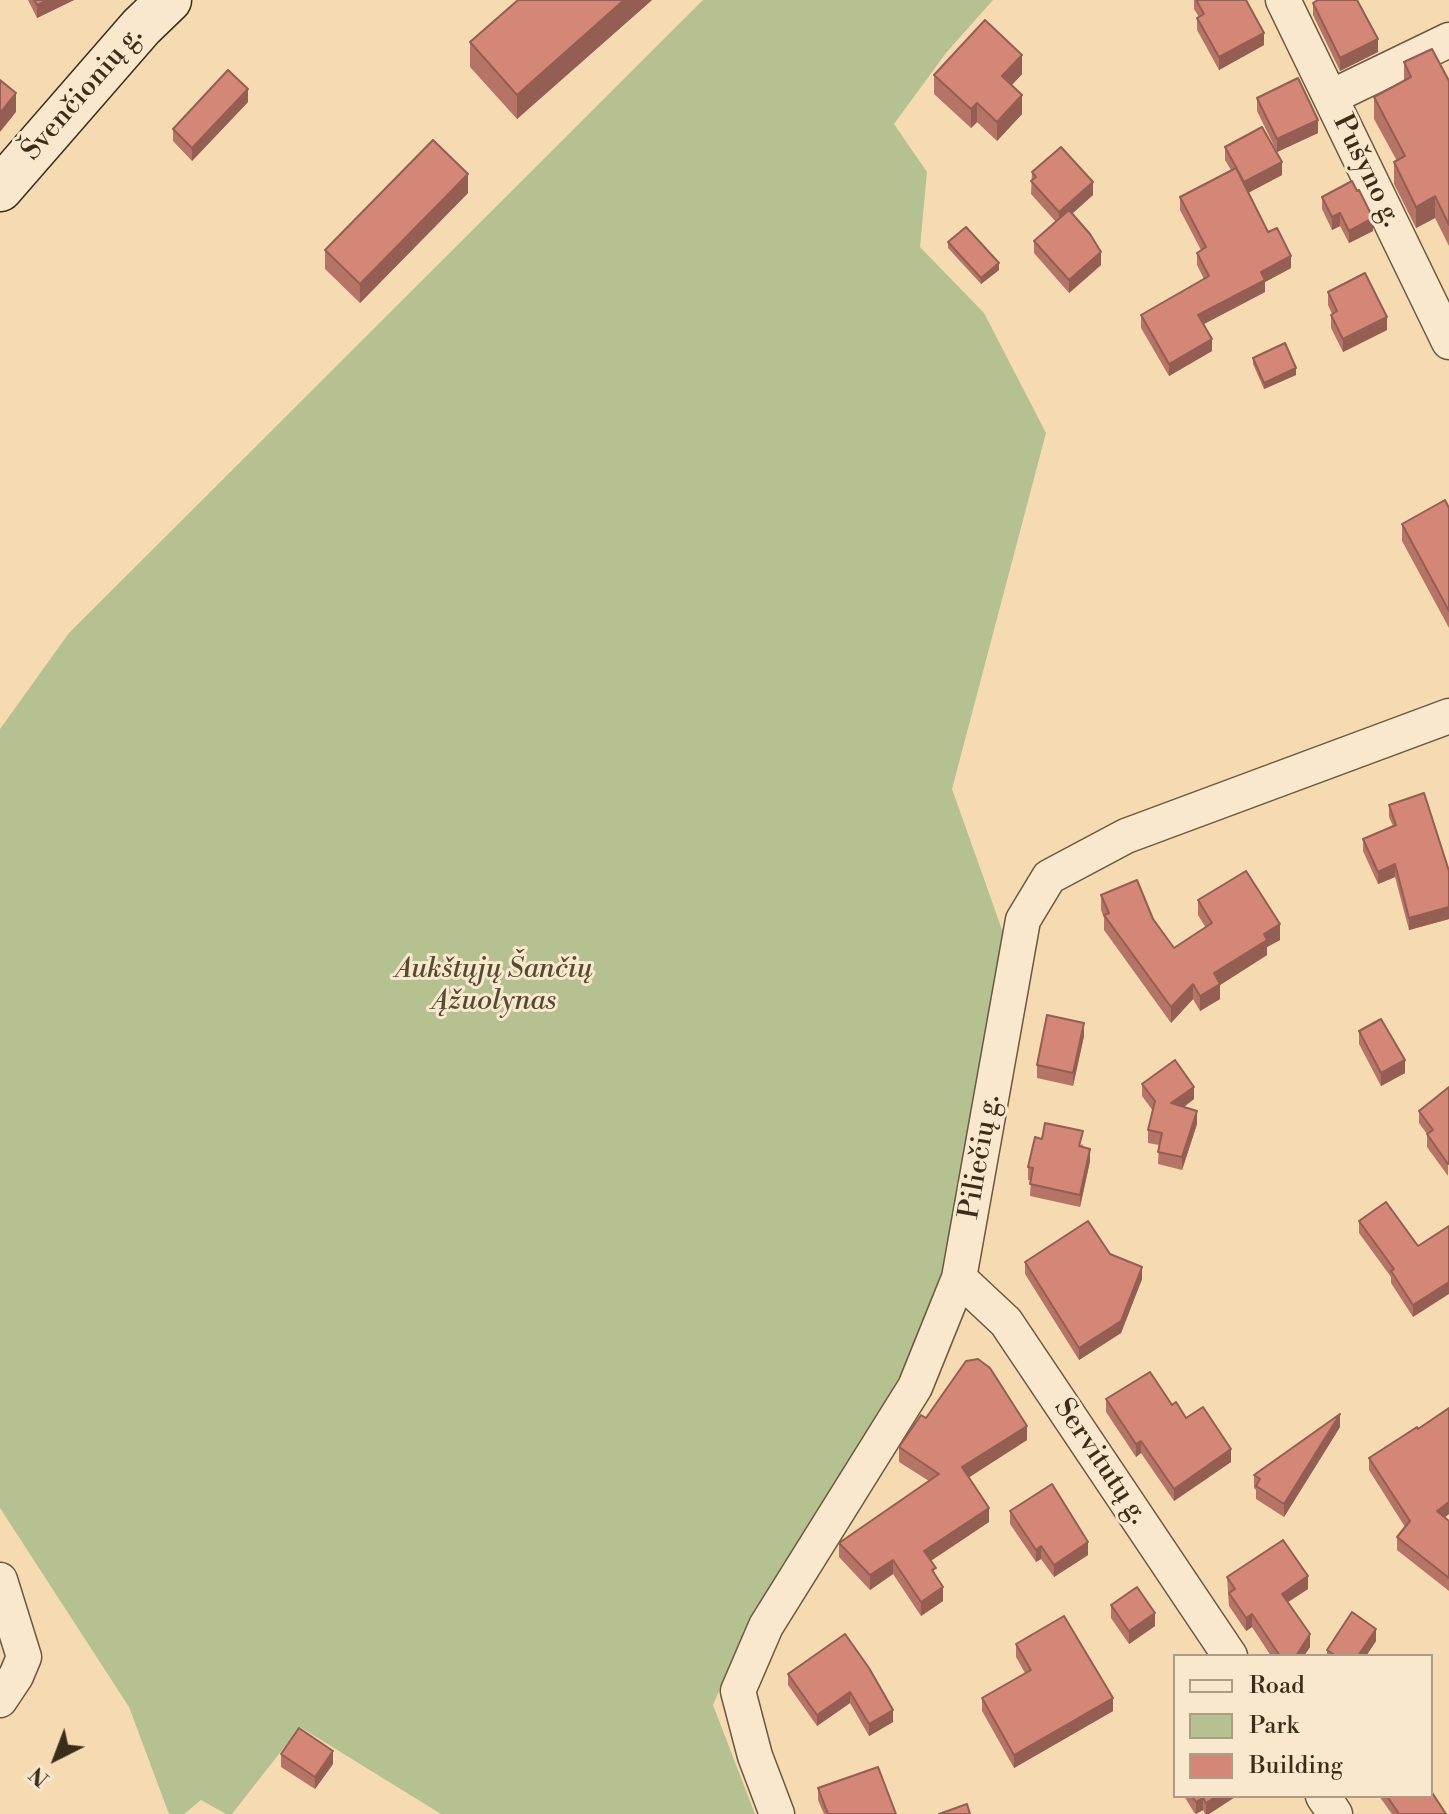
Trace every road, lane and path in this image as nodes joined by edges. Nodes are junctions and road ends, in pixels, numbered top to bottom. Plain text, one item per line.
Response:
1 (169, 0) edge
2 (1283, 0) edge
3 (1449, 40) edge
4 (1331, 97) junction
5 (0, 189) edge
6 (1449, 342) edge
7 (1449, 716) edge
8 (959, 1278) junction
9 (0, 1580) edge
10 (1229, 1654) edge
11 (0, 1700) edge
12 (777, 1814) edge

1 - 5 street, Švenčionių g.
2 - 4 street, Pušyno g.
3 - 4 street
4 - 6 street, Pušyno g.
7 - 8 street, Piliečių g.
8 - 10 street, Servitutų g.
8 - 12 street, Piliečių g.
9 - 11 street

